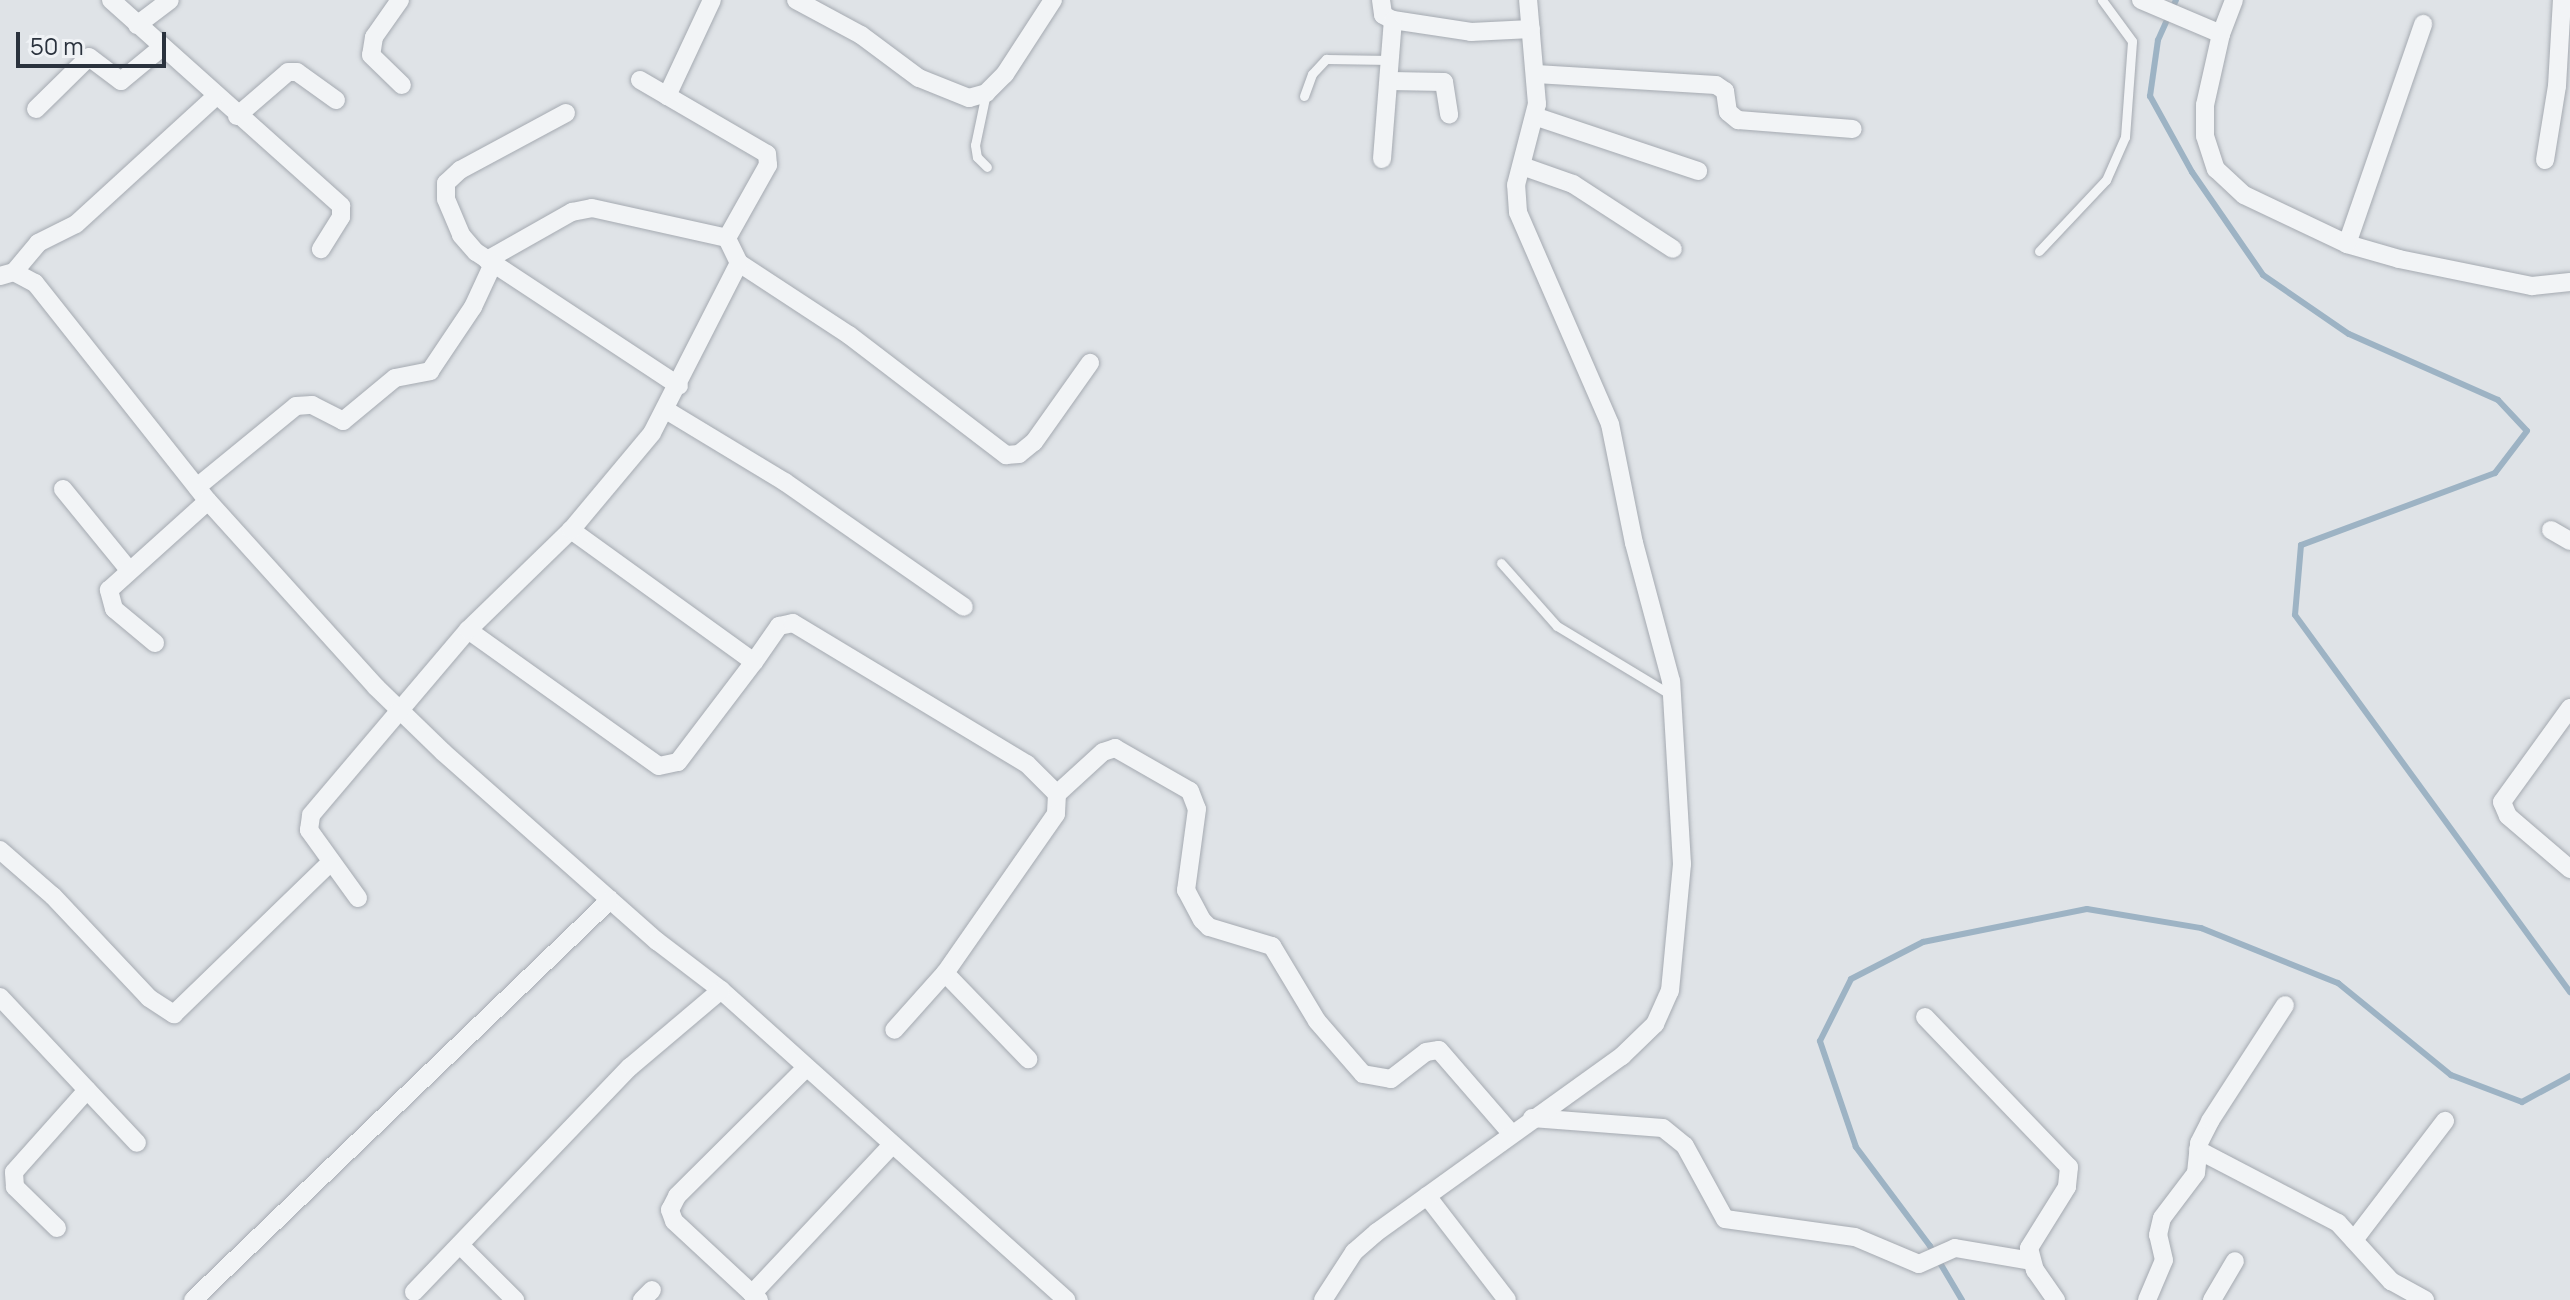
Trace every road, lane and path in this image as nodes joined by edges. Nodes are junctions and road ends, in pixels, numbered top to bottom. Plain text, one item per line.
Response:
1 (111, 0) edge
2 (170, 0) edge
3 (400, 0) edge
4 (712, 0) edge
5 (796, 0) edge
6 (1053, 0) edge
7 (1381, 0) edge
8 (1528, 0) edge
9 (2102, 0) edge
10 (2141, 0) edge
11 (2234, 0) edge
12 (2562, 0) edge
13 (1393, 20) junction
14 (2423, 24) dead end
15 (137, 25) junction
16 (1531, 29) junction
17 (2221, 34) junction
18 (161, 48) junction
19 (1392, 60) junction
20 (1536, 74) junction
21 (640, 80) dead end
22 (1391, 81) junction
23 (402, 85) dead end
24 (986, 93) junction
25 (667, 96) junction
26 (1304, 96) dead end
27 (215, 97) junction
28 (336, 100) dead end
29 (36, 109) dead end
30 (566, 113) dead end
31 (1449, 115) dead end
32 (237, 116) junction
33 (1537, 117) junction
34 (1853, 129) dead end
35 (1382, 159) dead end
36 (2545, 160) dead end
37 (1522, 166) junction
38 (987, 167) dead end
39 (1698, 171) dead end
40 (727, 238) junction
41 (2347, 244) junction
42 (321, 249) dead end
43 (1673, 249) dead end
44 (2039, 251) dead end
45 (490, 262) junction
46 (739, 263) junction
47 (7, 274) edge
48 (2570, 282) edge
49 (1090, 363) dead end
50 (679, 386) junction
51 (666, 410) junction
52 (63, 489) dead end
53 (202, 494) junction
54 (571, 530) junction
55 (2551, 530) dead end
56 (2570, 541) edge
57 (1501, 563) dead end
58 (129, 570) junction
59 (964, 607) dead end
60 (468, 630) junction
61 (155, 643) dead end
62 (754, 662) junction
63 (1673, 696) junction
64 (2570, 708) edge
65 (400, 709) junction
66 (1057, 794) junction
67 (0, 850) edge
68 (331, 862) junction
69 (2570, 869) edge
70 (358, 898) dead end
71 (610, 900) junction
72 (945, 973) junction
73 (721, 990) junction
74 (0, 997) edge
75 (2285, 1005) dead end
76 (1925, 1017) dead end
77 (894, 1030) dead end
78 (1028, 1059) dead end
79 (806, 1068) junction
80 (87, 1090) junction
81 (1532, 1118) junction
82 (2445, 1121) dead end
83 (1511, 1133) junction
84 (137, 1143) dead end
85 (891, 1146) junction
86 (2198, 1150) junction
87 (0, 1175) edge
88 (15, 1187) junction
89 (1427, 1196) junction
90 (57, 1228) dead end
91 (2354, 1240) junction
92 (460, 1245) junction
93 (2031, 1261) junction
94 (2235, 1261) dead end
95 (414, 1292) dead end
96 (756, 1297) edge
97 (193, 1300) edge
98 (515, 1300) edge
99 (1066, 1300) edge
100 (1323, 1300) edge
101 (1507, 1300) edge
102 (2056, 1300) edge
103 (2147, 1300) edge
104 (2212, 1300) edge
105 (2425, 1300) edge

1 - 15 street
2 - 15 street
3 - 23 street
4 - 25 street
5 - 24 street
6 - 24 street
7 - 13 street
8 - 16 street
9 - 44 lane
10 - 17 street
11 - 17 street
12 - 36 street
13 - 16 street
13 - 19 street
14 - 41 street
15 - 18 street
16 - 20 street
17 - 41 street
18 - 27 street
18 - 29 street
19 - 22 street
19 - 26 lane
20 - 33 street
20 - 34 street
21 - 25 street
22 - 31 street
22 - 35 street
24 - 38 lane
25 - 40 street
27 - 32 street
27 - 47 street
28 - 32 street
30 - 45 street
32 - 42 street
33 - 37 street
33 - 39 street
37 - 43 street
37 - 63 street
40 - 45 street
40 - 46 street
41 - 48 street
45 - 50 street
45 - 53 street
46 - 49 street
46 - 50 street
47 - 53 street
50 - 51 street
51 - 54 street
51 - 59 street
52 - 58 street
53 - 58 street
53 - 65 street
54 - 60 street
54 - 62 street
55 - 56 street
57 - 63 lane
58 - 61 street
60 - 62 street
60 - 65 street
62 - 66 street
63 - 81 street
64 - 69 street
65 - 68 street
65 - 71 street
66 - 72 street
66 - 83 street
67 - 68 street
68 - 70 street
71 - 73 street
71 - 97 street
72 - 77 street
72 - 78 street
73 - 79 street
73 - 92 street
74 - 80 street
75 - 86 street
76 - 93 street
79 - 85 street
79 - 96 street
80 - 84 street
80 - 88 street
81 - 83 street
81 - 93 street
82 - 91 street
83 - 89 street
85 - 96 street
85 - 99 street
86 - 91 street
86 - 103 street
87 - 88 street
88 - 90 street
89 - 100 street
89 - 101 street
91 - 105 street
92 - 95 street
92 - 98 street
93 - 102 street
94 - 104 street

